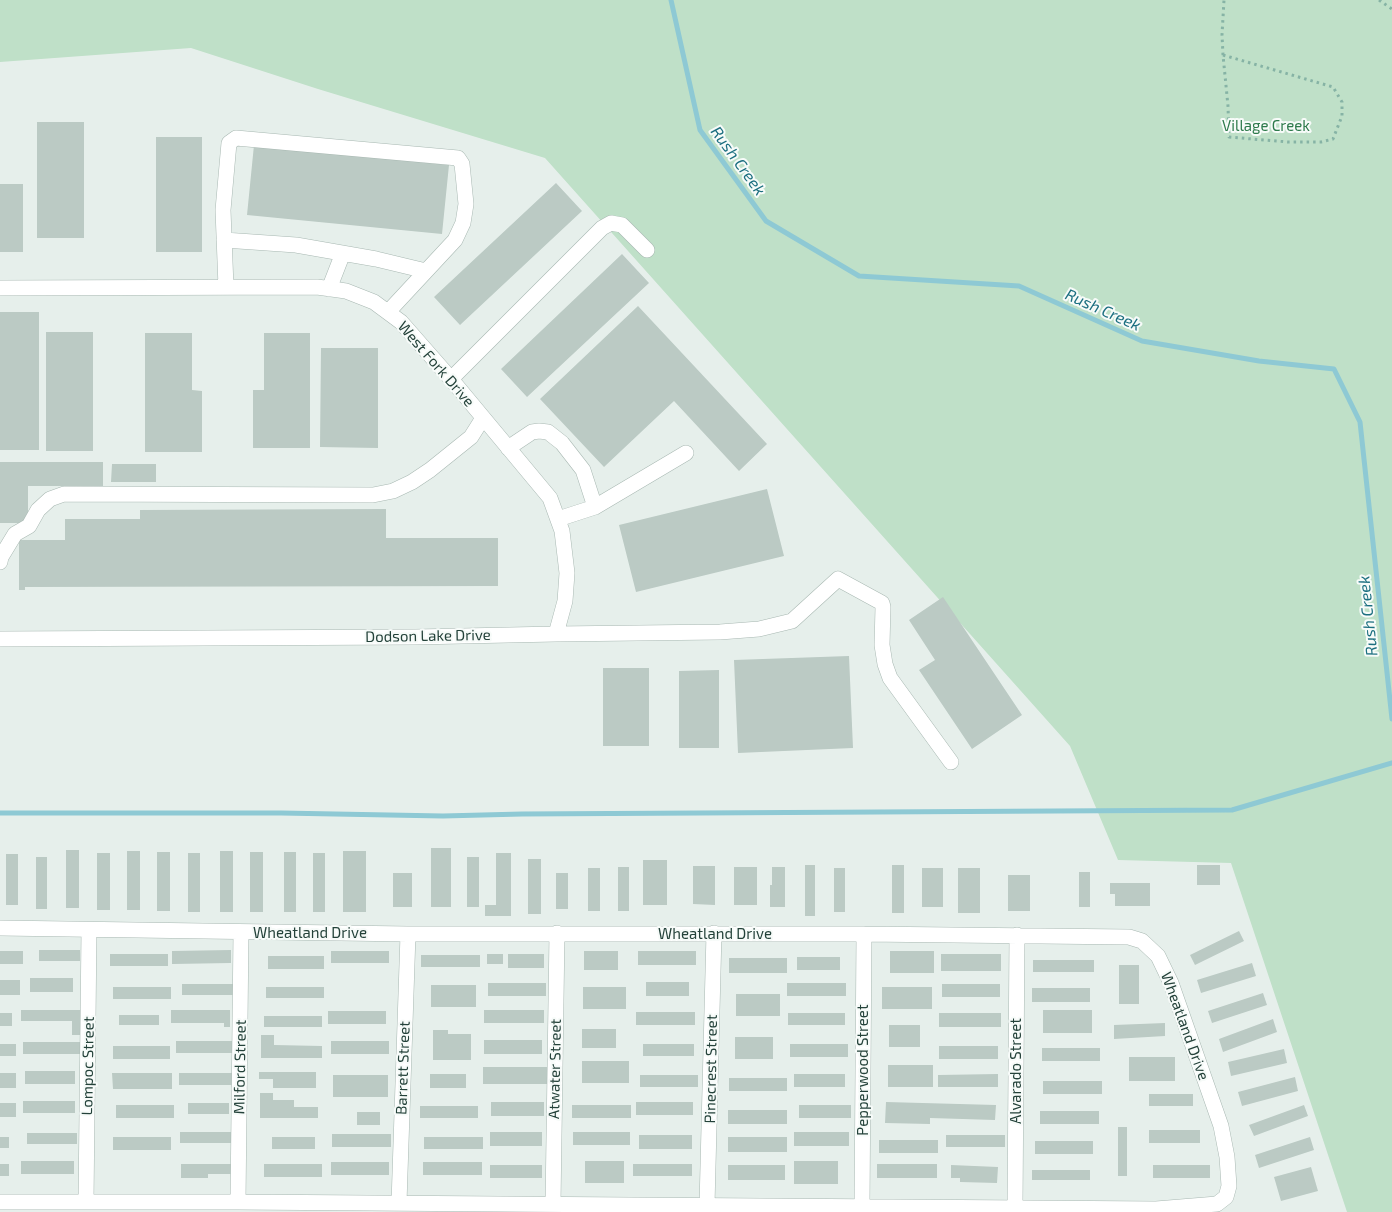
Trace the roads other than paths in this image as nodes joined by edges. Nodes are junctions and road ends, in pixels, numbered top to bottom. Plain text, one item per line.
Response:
1 (224, 240) junction
2 (647, 250) dead end
3 (343, 253) junction
4 (426, 271) junction
5 (226, 287) junction
6 (0, 288) edge
7 (329, 288) junction
8 (388, 312) junction
9 (451, 379) junction
10 (483, 418) junction
11 (508, 448) junction
12 (686, 453) dead end
13 (594, 507) junction
14 (558, 519) junction
15 (0, 562) edge
16 (556, 634) junction
17 (0, 639) edge
18 (952, 762) dead end
19 (0, 928) edge
20 (89, 930) junction
21 (242, 932) junction
22 (557, 933) junction
23 (714, 933) junction
24 (408, 934) junction
25 (864, 934) junction
26 (1017, 935) junction
27 (0, 1202) edge
28 (86, 1202) junction
29 (238, 1202) junction
30 (399, 1203) junction
31 (553, 1204) junction
32 (707, 1205) junction
33 (862, 1206) junction
34 (1015, 1207) junction

1 - 3 street
1 - 4 street
1 - 5 street
2 - 9 street
3 - 4 street
3 - 7 street
4 - 8 street
5 - 6 street, West Fork Drive
5 - 7 street, West Fork Drive
7 - 8 street, West Fork Drive
8 - 9 street, West Fork Drive
9 - 10 street, West Fork Drive
10 - 11 street, West Fork Drive
10 - 15 street
11 - 13 street
11 - 14 street, West Fork Drive
12 - 13 street
13 - 14 street
14 - 16 street, West Fork Drive
16 - 17 street, Dodson Lake Drive
16 - 18 street, Dodson Lake Drive
19 - 20 street, Wheatland Drive
20 - 21 street, Wheatland Drive
20 - 28 street, Lompoc Street
21 - 24 street, Wheatland Drive
21 - 29 street, Milford Street
22 - 23 street, Wheatland Drive
22 - 24 street, Wheatland Drive
22 - 31 street, Atwater Street
23 - 25 street, Wheatland Drive
23 - 32 street, Pinecrest Street
24 - 30 street, Barrett Street
25 - 26 street, Wheatland Drive
25 - 33 street, Pepperwood Street
26 - 34 street, Alvarado Street
26 - 34 street, Wheatland Drive
27 - 28 street
28 - 29 street
29 - 30 street
30 - 31 street
31 - 32 street
32 - 33 street
33 - 34 street

